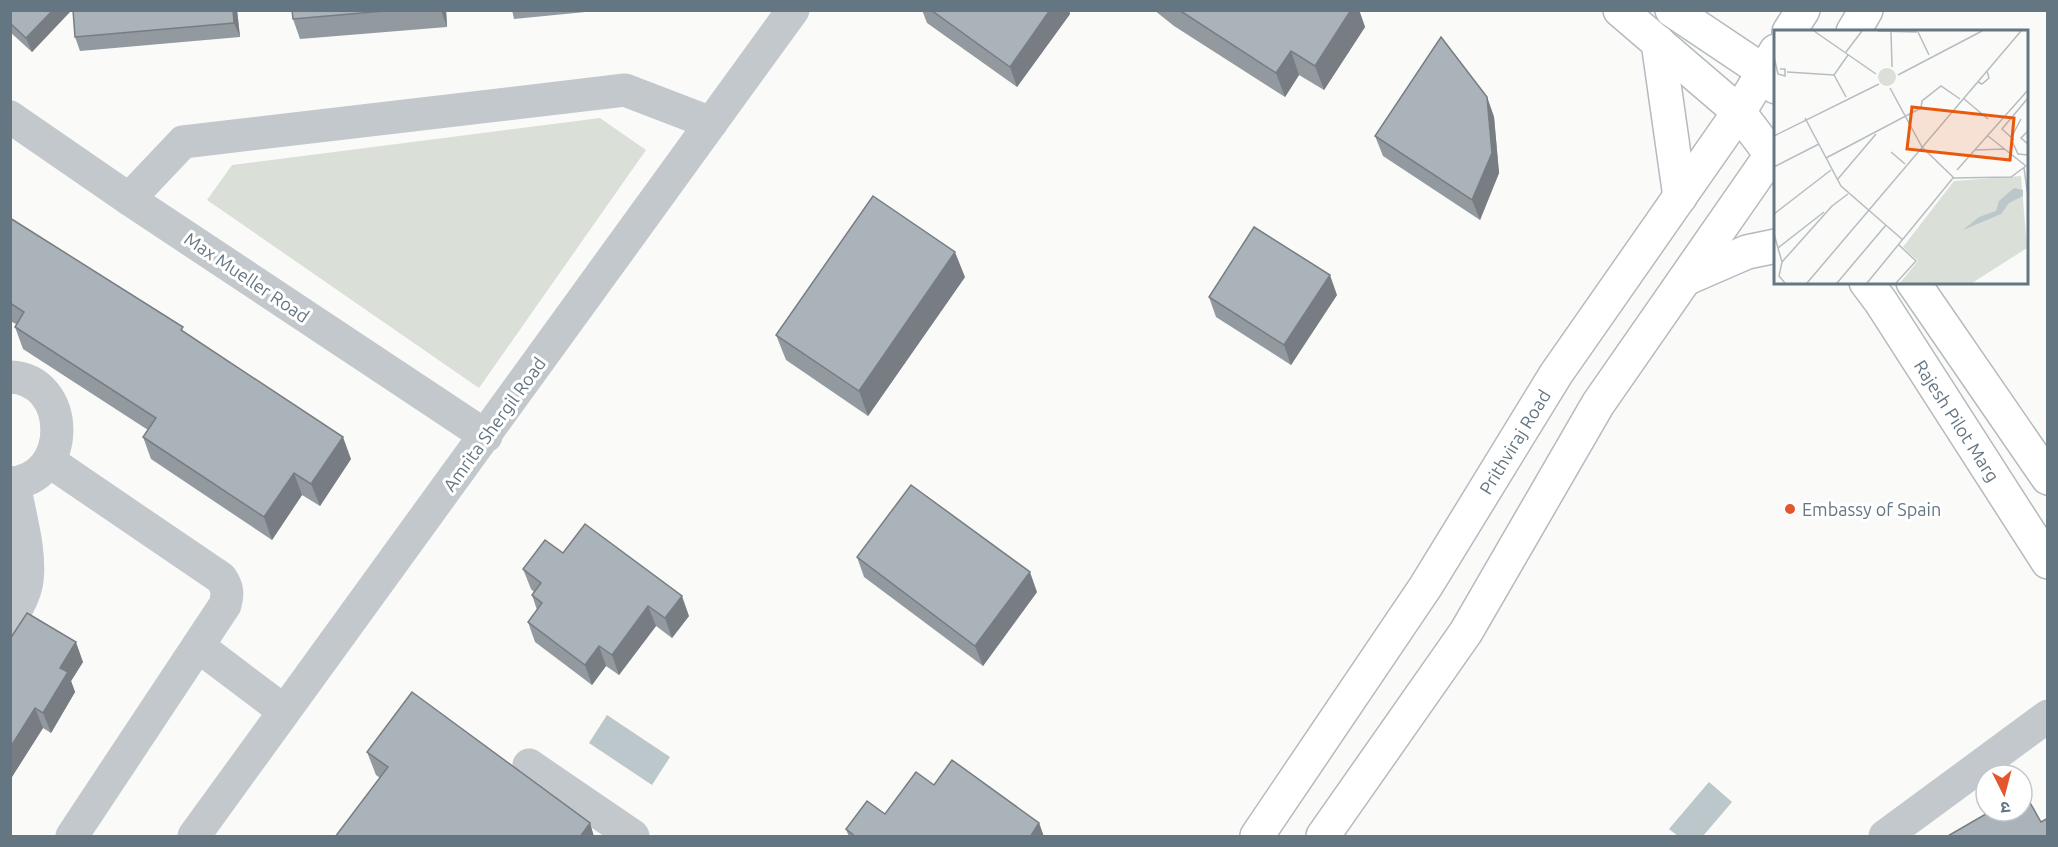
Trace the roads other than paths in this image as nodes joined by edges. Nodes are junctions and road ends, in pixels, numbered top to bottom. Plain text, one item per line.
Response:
1 (793, 10) edge
2 (1620, 10) edge
3 (1672, 10) edge
4 (1803, 10) edge
5 (1866, 10) edge
6 (1872, 10) edge
7 (1790, 30) edge
8 (1854, 30) edge
9 (1867, 30) edge
10 (1658, 42) junction
11 (1772, 70) edge
12 (1739, 112) junction
13 (10, 117) edge
14 (711, 123) junction
15 (1774, 155) edge
16 (1680, 197) junction
17 (129, 199) junction
18 (1774, 246) edge
19 (1684, 280) junction
20 (1914, 284) edge
21 (1870, 289) edge
22 (10, 377) edge
23 (486, 436) junction
24 (49, 461) junction
25 (2048, 478) edge
26 (12, 483) edge
27 (2048, 562) edge
28 (10, 620) edge
29 (198, 646) junction
30 (284, 711) junction
31 (2048, 716) edge
32 (529, 765) dead end
33 (1334, 833) edge
34 (72, 837) edge
35 (194, 837) edge
36 (633, 837) edge
37 (1257, 837) edge
38 (1885, 837) edge

1 - 14 street, Amrita Shergil Road
2 - 10 main road
3 - 11 main road
4 - 7 main road
5 - 8 main road
6 - 9 main road
10 - 12 main road
10 - 16 main road
11 - 12 main road, Prithviraj Road
12 - 15 main road
12 - 16 main road, Prithviraj Road
13 - 17 street, Max Mueller Road
14 - 17 street
14 - 23 street, Amrita Shergil Road
15 - 19 main road
16 - 37 main road, Prithviraj Road
17 - 23 street, Max Mueller Road
18 - 19 main road
19 - 33 main road
20 - 25 main road
21 - 27 main road, Rajesh Pilot Marg
22 - 24 street
23 - 30 street, Amrita Shergil Road
24 - 26 street
24 - 29 street
26 - 28 street
29 - 30 street
29 - 34 street
30 - 35 street, Amrita Shergil Road
31 - 38 street
32 - 36 street

